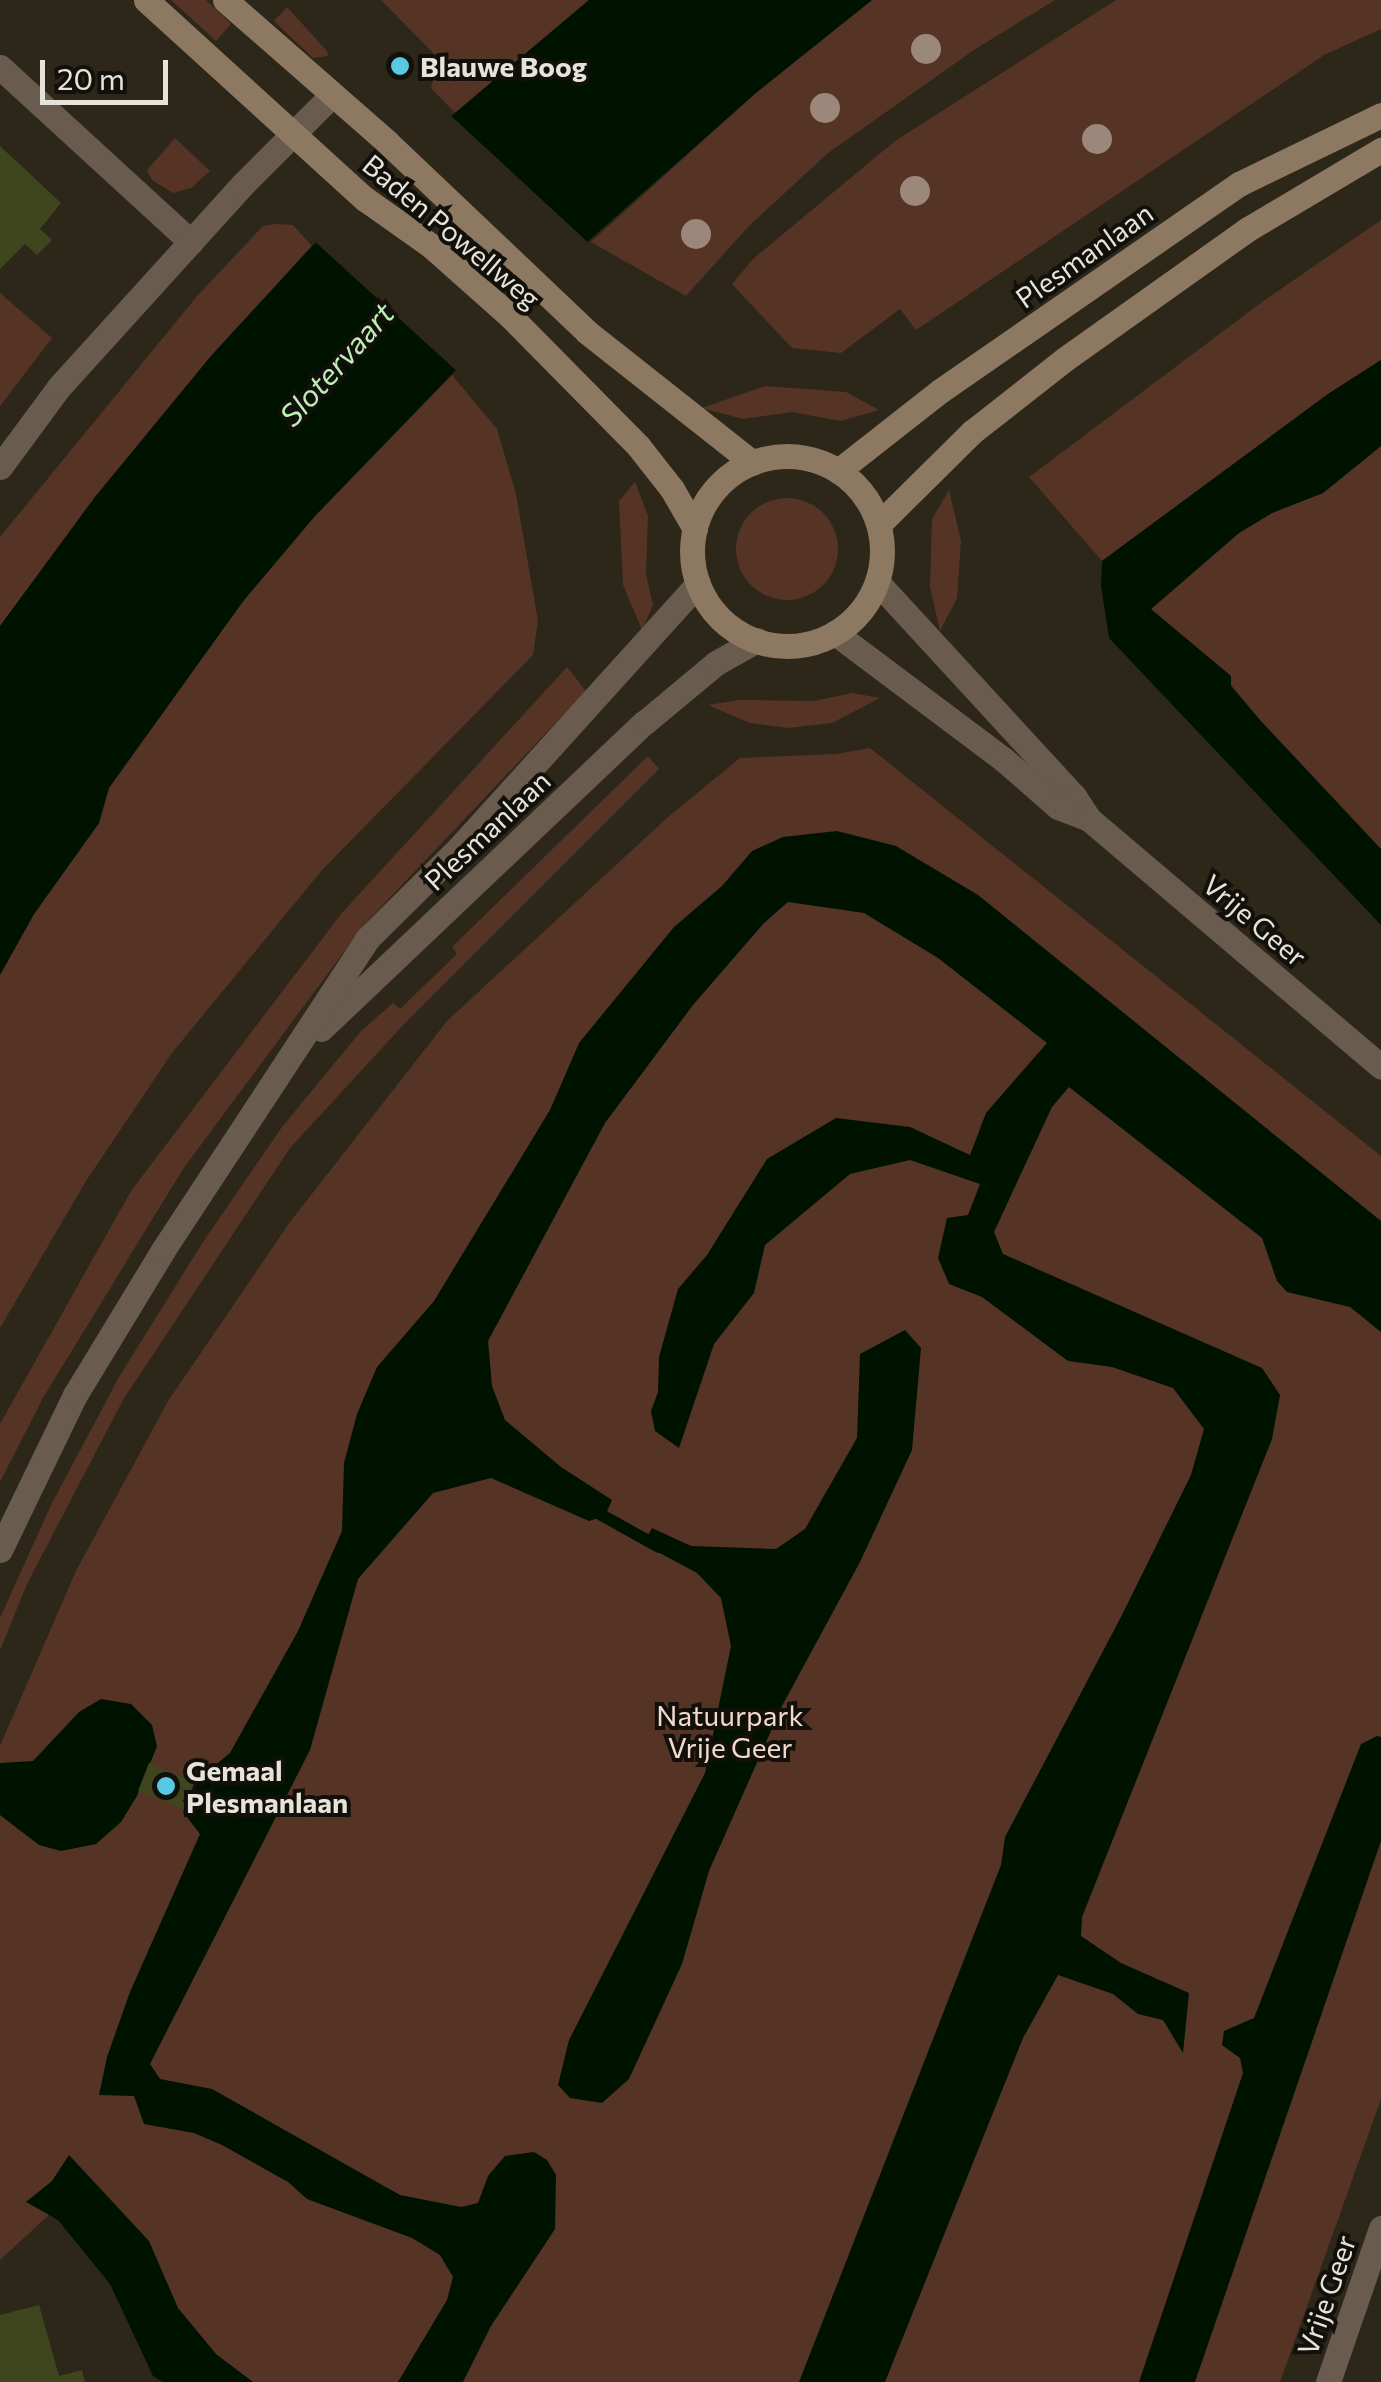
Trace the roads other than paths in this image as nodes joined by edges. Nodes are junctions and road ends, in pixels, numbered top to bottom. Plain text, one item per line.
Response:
1 (146, 0) edge
2 (225, 0) edge
3 (0, 67) edge
4 (331, 96) junction
5 (1381, 115) edge
6 (294, 134) junction
7 (1381, 150) edge
8 (191, 242) junction
9 (753, 463) junction
10 (0, 467) edge
11 (838, 471) junction
12 (878, 524) junction
13 (695, 529) junction
14 (877, 582) junction
15 (698, 584) junction
16 (835, 633) junction
17 (757, 640) junction
18 (1089, 820) junction
19 (1381, 1067) edge
20 (272, 1080) junction
21 (0, 1550) edge
22 (1381, 2228) edge
23 (1328, 2382) edge

1 - 6 main road, Baden Powellweg
2 - 4 main road, Baden Powellweg
3 - 8 street
4 - 6 street
4 - 9 main road, Baden Powellweg
5 - 11 main road, Plesmanlaan
6 - 8 street
6 - 13 main road, Baden Powellweg
7 - 12 main road
8 - 10 street
9 - 11 main road
9 - 13 main road
11 - 12 main road
12 - 14 main road
13 - 15 main road
14 - 16 main road
14 - 18 street, Vrije Geer
15 - 17 main road
15 - 20 street, Plesmanlaan
16 - 17 main road
16 - 18 street, Vrije Geer
17 - 20 street, Plesmanlaan
18 - 19 street, Vrije Geer
20 - 21 street, Plesmanlaan
22 - 23 street, Vrije Geer

